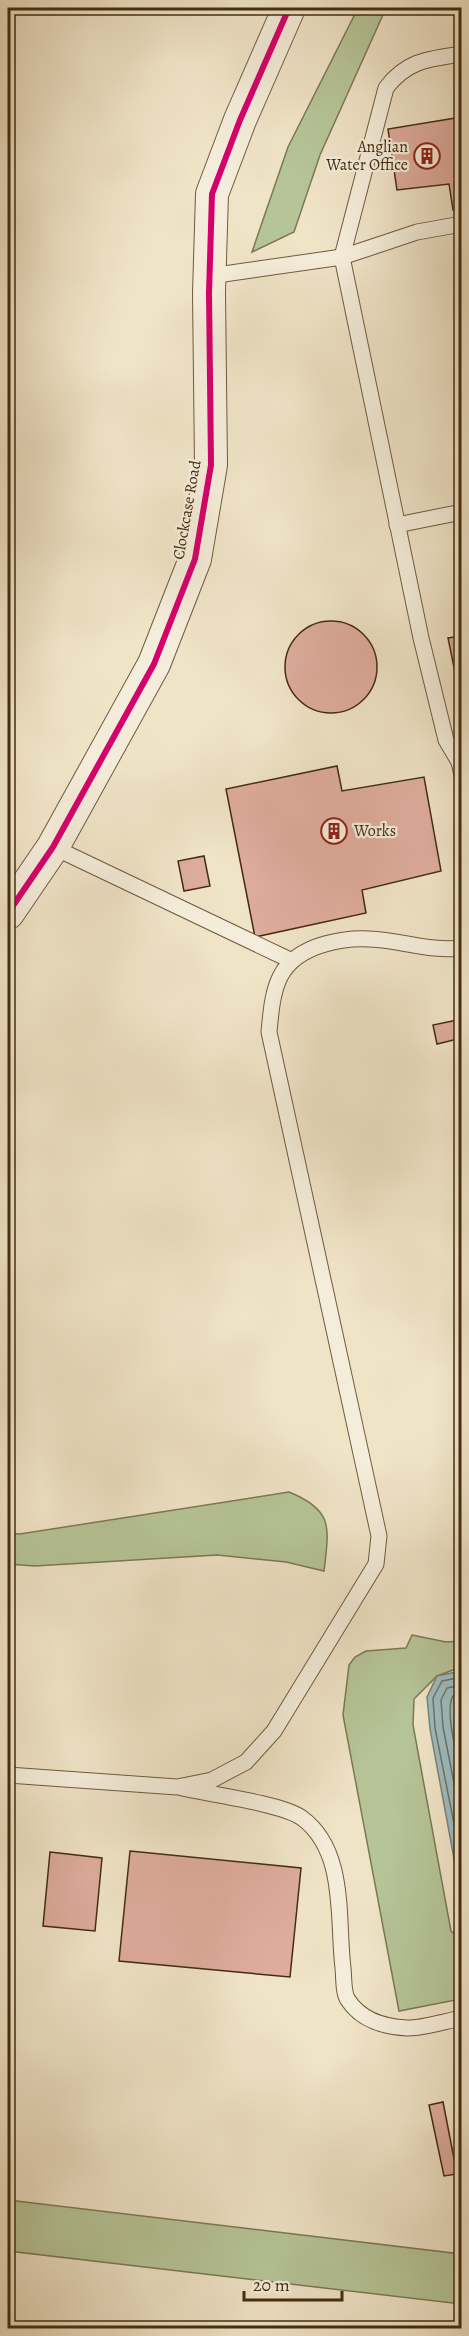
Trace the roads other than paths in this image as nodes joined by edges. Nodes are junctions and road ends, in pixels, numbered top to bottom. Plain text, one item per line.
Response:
1 (289, 8) edge
2 (462, 54) edge
3 (462, 224) edge
4 (342, 257) junction
5 (210, 276) junction
6 (462, 512) edge
7 (397, 525) junction
8 (462, 774) edge
9 (53, 847) junction
10 (8, 912) edge
11 (462, 948) edge
12 (290, 960) junction
13 (8, 1775) edge
14 (177, 1787) junction
15 (462, 2018) edge

1 - 5 street, Clockcase Road
2 - 4 lane
3 - 4 lane
4 - 5 lane
4 - 7 lane
5 - 9 street, Clockcase Road
6 - 7 lane
7 - 8 lane
9 - 10 street, Clockcase Road
9 - 12 lane
11 - 12 lane
12 - 14 lane
13 - 14 lane
14 - 15 lane

